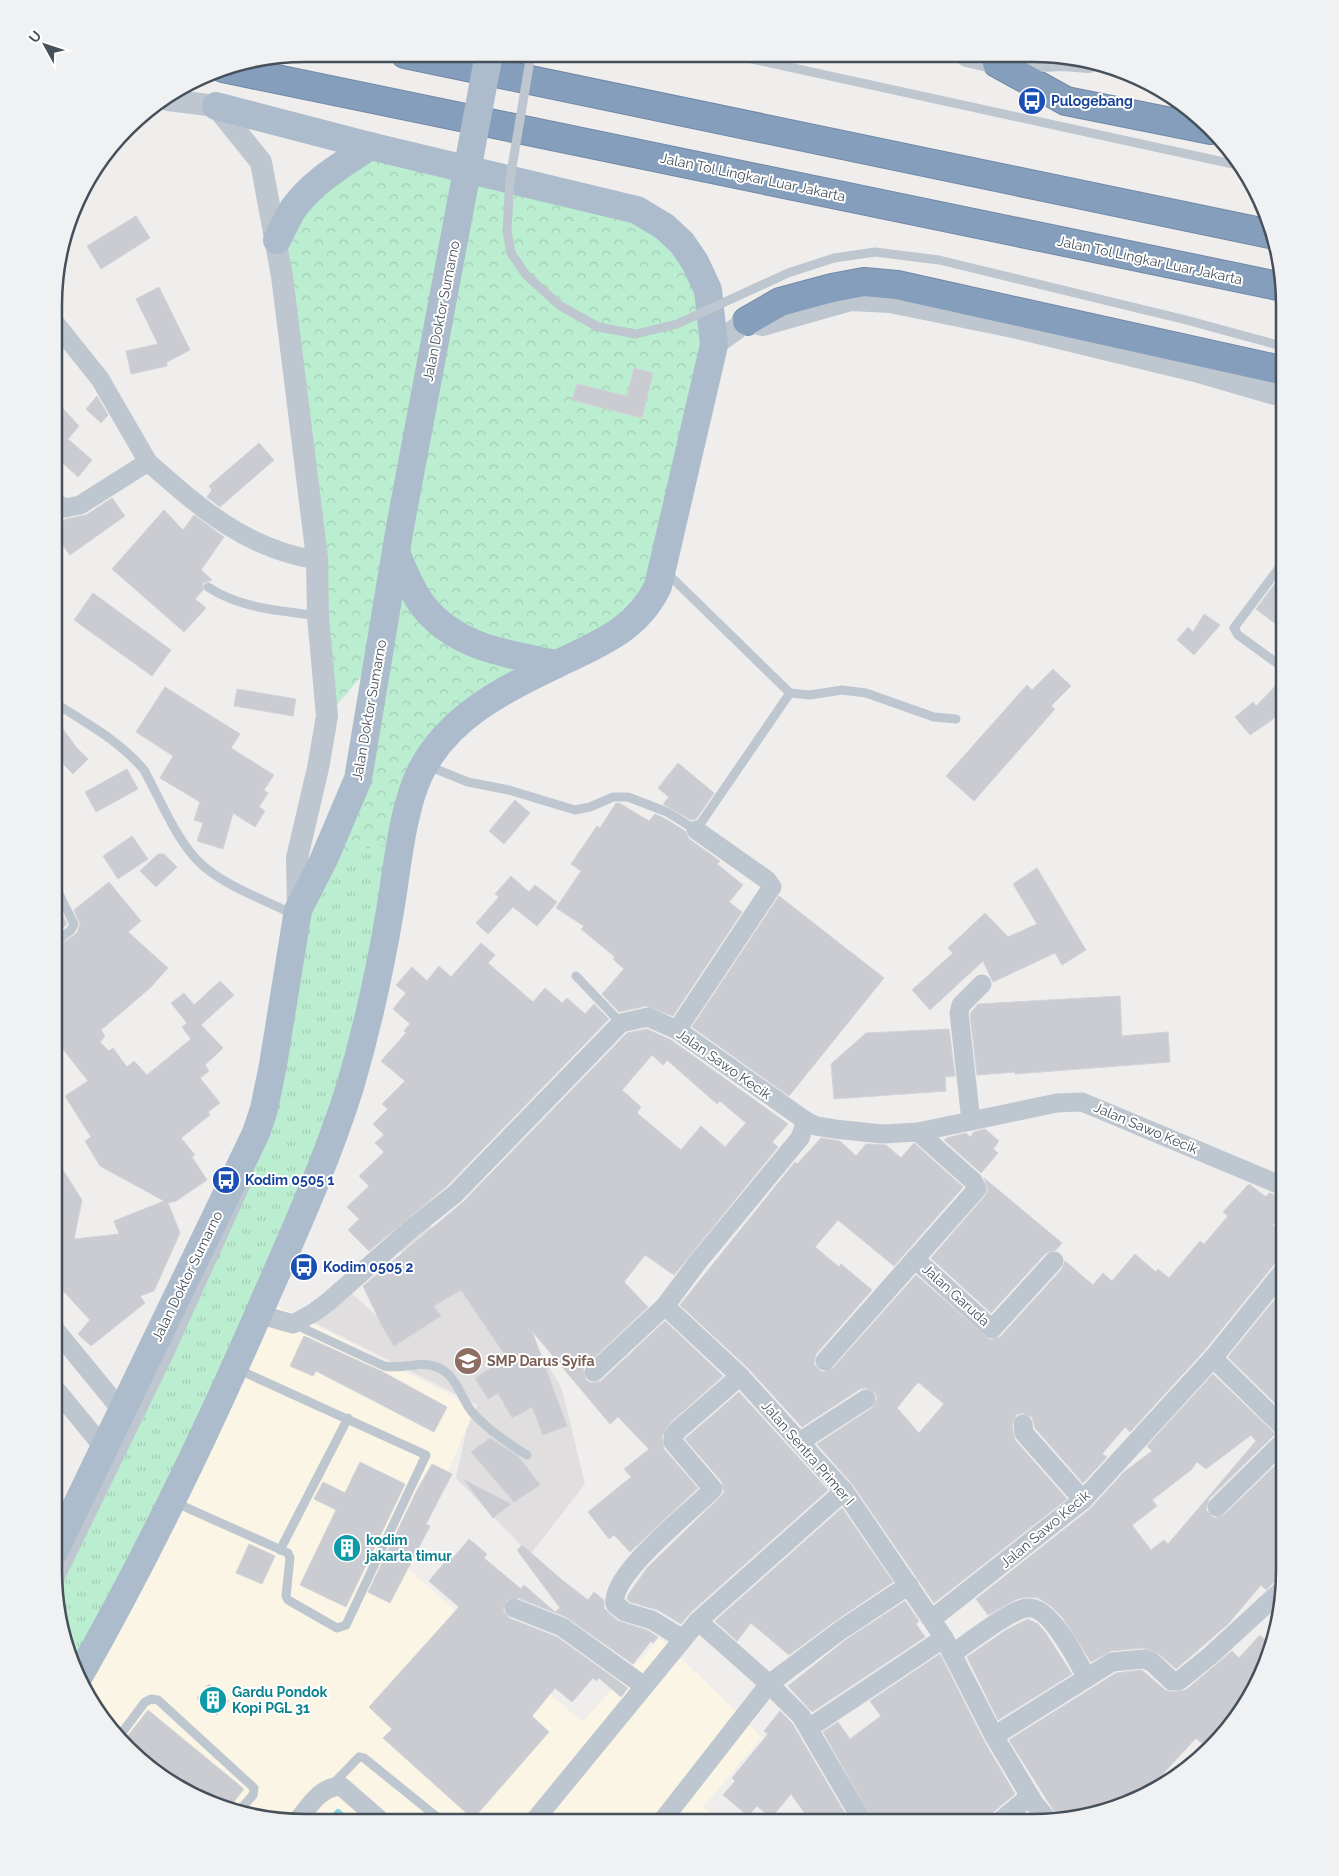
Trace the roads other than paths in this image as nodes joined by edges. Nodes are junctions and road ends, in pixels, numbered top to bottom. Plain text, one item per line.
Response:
1 (443, 62) edge
2 (488, 62) edge
3 (530, 62) edge
4 (766, 62) edge
5 (993, 62) edge
6 (1019, 62) edge
7 (997, 63) junction
8 (240, 72) edge
9 (174, 101) edge
10 (216, 106) junction
11 (1198, 128) edge
12 (370, 146) junction
13 (1231, 164) edge
14 (1266, 233) edge
15 (277, 240) junction
16 (1276, 285) edge
17 (747, 321) junction
18 (62, 332) edge
19 (714, 345) junction
20 (1276, 345) edge
21 (1276, 369) edge
22 (1276, 395) edge
23 (148, 462) junction
24 (62, 506) edge
25 (398, 540) junction
26 (317, 560) junction
27 (662, 569) junction
28 (1276, 571) edge
29 (208, 587) dead end
30 (318, 616) junction
31 (1276, 663) edge
32 (556, 664) junction
33 (790, 693) junction
34 (62, 708) edge
35 (956, 719) dead end
36 (424, 765) junction
37 (696, 830) junction
38 (62, 900) edge
39 (298, 913) junction
40 (62, 937) edge
41 (576, 976) dead end
42 (982, 984) dead end
43 (621, 1022) junction
44 (677, 1030) junction
45 (806, 1121) junction
46 (971, 1121) junction
47 (918, 1132) junction
48 (256, 1133) junction
49 (1276, 1183) edge
50 (915, 1259) junction
51 (1054, 1261) dead end
52 (1276, 1280) edge
53 (665, 1306) junction
54 (258, 1314) junction
55 (293, 1324) junction
56 (62, 1338) edge
57 (1213, 1358) junction
58 (825, 1361) dead end
59 (236, 1368) junction
60 (594, 1372) dead end
61 (740, 1376) junction
62 (62, 1397) edge
63 (866, 1399) dead end
64 (122, 1411) junction
65 (348, 1418) junction
66 (1276, 1420) edge
67 (1023, 1424) dead end
68 (800, 1441) junction
69 (104, 1448) junction
70 (1276, 1449) edge
71 (527, 1455) dead end
72 (844, 1491) junction
73 (171, 1500) junction
74 (1083, 1500) junction
75 (1217, 1507) dead end
76 (62, 1535) edge
77 (280, 1550) junction
78 (62, 1574) edge
79 (909, 1585) junction
80 (1275, 1597) edge
81 (514, 1608) dead end
82 (932, 1619) junction
83 (698, 1622) junction
84 (683, 1639) junction
85 (948, 1646) junction
86 (83, 1669) edge
87 (1087, 1678) junction
88 (769, 1684) junction
89 (644, 1686) junction
90 (809, 1728) junction
91 (123, 1731) edge
92 (994, 1736) junction
93 (332, 1786) junction
94 (1030, 1796) junction
95 (244, 1806) edge
96 (1043, 1813) edge
97 (303, 1814) edge
98 (373, 1814) edge
99 (433, 1814) edge
100 (540, 1814) edge
101 (675, 1814) edge
102 (858, 1814) edge
103 (1009, 1814) edge

1 - 14 highway
2 - 25 main road, Jalan Doktor Sumarno, bridge
3 - 20 lane, bridge
4 - 13 lane
5 - 7 street
6 - 7 street
7 - 11 highway
8 - 16 highway, Jalan Tol Lingkar Luar Jakarta
9 - 10 street
10 - 12 main road
10 - 15 street
12 - 15 main road
12 - 19 main road
15 - 26 street
17 - 19 street
17 - 21 highway
17 - 22 street
18 - 23 street
19 - 27 main road
23 - 24 street
23 - 26 street
25 - 32 main road
25 - 39 main road, Jalan Doktor Sumarno
26 - 30 street
27 - 32 main road
27 - 33 lane
28 - 31 lane
29 - 30 lane
30 - 39 street
32 - 36 main road
33 - 35 lane
33 - 37 lane
34 - 39 lane
36 - 37 lane
36 - 54 main road
37 - 44 street
38 - 40 lane
39 - 48 main road, Jalan Doktor Sumarno
41 - 43 lane
42 - 46 street
43 - 44 street, Jalan Sawo Kecik
43 - 55 street
44 - 45 street, Jalan Sawo Kecik
45 - 47 street, Jalan Sawo Kecik
45 - 53 street
46 - 47 street, Jalan Sawo Kecik
46 - 49 street, Jalan Sawo Kecik
47 - 50 street, Jalan Garuda
48 - 64 main road, Jalan Doktor Sumarno
48 - 78 lane
50 - 51 street, Jalan Garuda
50 - 58 street
52 - 57 street, Jalan Sawo Kecik
53 - 60 street
53 - 61 street, Jalan Sentra Primer I
54 - 55 street
54 - 59 main road
55 - 71 lane
56 - 64 street
57 - 66 street
57 - 74 street, Jalan Sawo Kecik
59 - 65 lane
59 - 73 main road
61 - 68 street, Jalan Sentra Primer I
61 - 84 street
62 - 69 street
63 - 68 street
64 - 69 main road, Jalan Doktor Sumarno
65 - 77 lane
65 - 77 lane
67 - 74 street
68 - 72 street, Jalan Sentra Primer I
69 - 76 main road, Jalan Doktor Sumarno
70 - 75 street
72 - 79 street, Jalan Sentra Primer I
72 - 83 street
73 - 77 lane
73 - 86 main road
74 - 82 street, Jalan Sawo Kecik
79 - 82 street, Jalan Sentra Primer I
79 - 88 street
80 - 87 street
81 - 89 street
82 - 85 street, Jalan Sentra Primer I
83 - 84 street
83 - 88 street
84 - 89 street
85 - 87 street
85 - 90 street
85 - 92 street, Jalan Sentra Primer I
87 - 92 street
88 - 90 street
88 - 101 street
89 - 100 street
90 - 102 street
91 - 95 lane
92 - 94 street, Jalan Sentra Primer I
93 - 97 street
93 - 98 street
93 - 99 lane
94 - 96 street, Jalan Sentra Primer I
94 - 103 street

